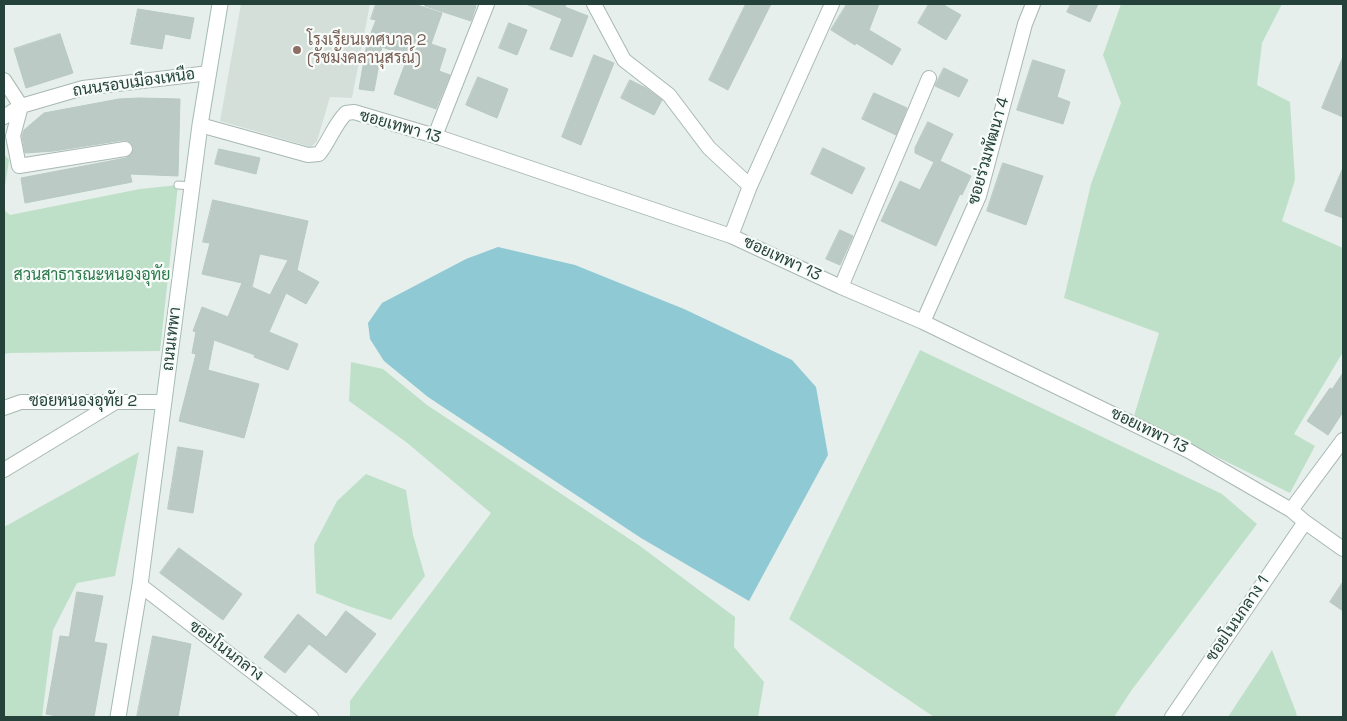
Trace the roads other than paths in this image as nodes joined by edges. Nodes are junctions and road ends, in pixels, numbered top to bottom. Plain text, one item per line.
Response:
1 (220, 4) edge
2 (486, 4) edge
3 (594, 4) edge
4 (832, 4) edge
5 (1033, 4) edge
6 (209, 73) junction
7 (928, 78) dead end
8 (4, 80) edge
9 (21, 106) junction
10 (4, 117) edge
11 (200, 125) junction
12 (435, 136) junction
13 (125, 148) dead end
14 (750, 186) junction
15 (731, 236) junction
16 (841, 287) junction
17 (923, 322) junction
18 (114, 402) junction
19 (164, 402) junction
20 (4, 408) edge
21 (1343, 440) edge
22 (4, 470) edge
23 (1291, 510) junction
24 (1305, 522) junction
25 (1343, 549) edge
26 (140, 585) junction
27 (118, 717) edge
28 (311, 717) edge
29 (1172, 717) edge

1 - 6 street, ถนนเทพา
2 - 12 street
3 - 14 street
4 - 14 street
5 - 17 street, ซอยร่วมพัฒนา 4
6 - 9 street, ถนนรอบเมืองเหนือ
6 - 11 street, ถนนเทพา
7 - 16 street
8 - 9 street
9 - 10 street, ถนนรอบเมืองเหนือ
9 - 13 street
11 - 12 street, ซอยเทพา 13
11 - 19 street, ถนนเทพา
12 - 15 street, ซอยเทพา 13
14 - 15 street
15 - 16 street, ซอยเทพา 13
16 - 17 street, ซอยเทพา 13
17 - 23 street, ซอยเทพา 13
18 - 19 street, ซอยหนองอุทัย 2
18 - 20 street, ซอยหนองอุทัย 2
18 - 22 street
19 - 26 street, ถนนเทพา
21 - 23 street
23 - 24 street, ซอยเทพา 13
24 - 25 street, ซอยเทพา 13
24 - 29 street, ซอยโนนกลาง 1
26 - 27 street, ถนนเทพา
26 - 28 street, ซอยโนนกลาง

